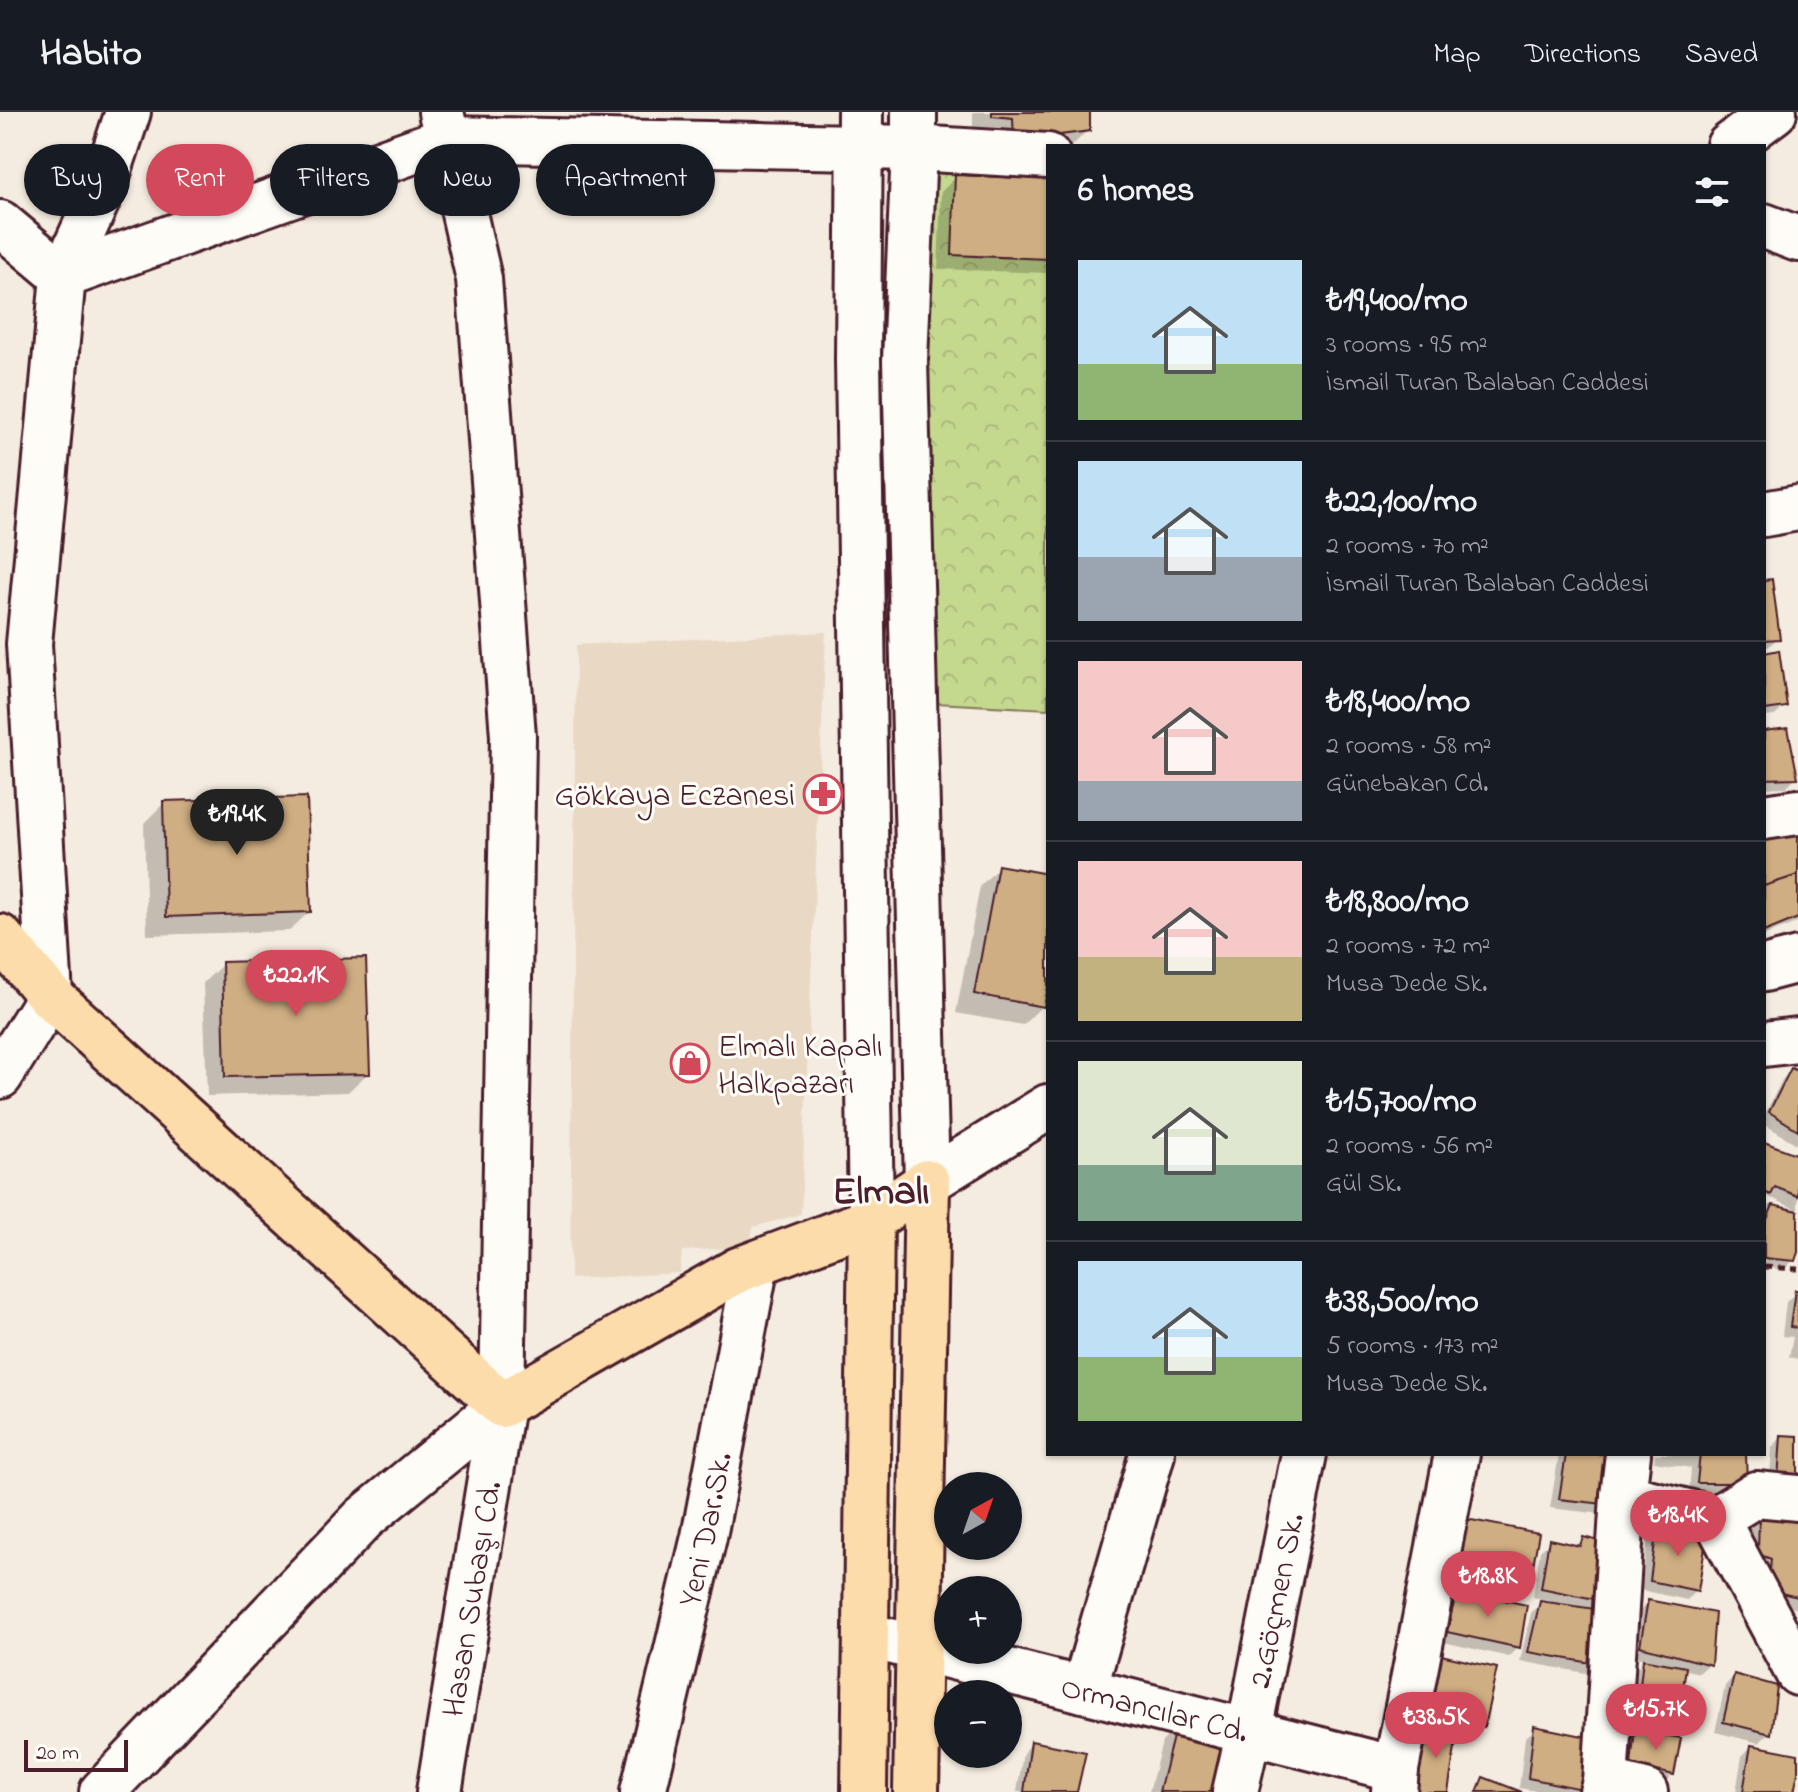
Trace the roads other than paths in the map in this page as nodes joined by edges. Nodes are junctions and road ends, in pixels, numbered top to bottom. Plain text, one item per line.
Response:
1 (128, 112) edge
2 (1774, 112) edge
3 (444, 126) edge
4 (860, 130) edge
5 (914, 130) edge
6 (1732, 144) edge
7 (1046, 156) edge
8 (0, 223) edge
9 (1766, 227) edge
10 (1798, 239) edge
11 (63, 276) junction
12 (1798, 508) edge
13 (1766, 514) edge
14 (1798, 812) edge
15 (1766, 817) edge
16 (0, 937) edge
17 (1798, 960) edge
18 (1766, 968) edge
19 (50, 996) junction
20 (1798, 1040) edge
21 (1766, 1044) edge
22 (0, 1076) edge
23 (1046, 1108) edge
24 (927, 1182) junction
25 (871, 1220) junction
26 (756, 1264) junction
27 (502, 1405) junction
28 (1151, 1456) edge
29 (1304, 1456) edge
30 (1457, 1456) edge
31 (1626, 1475) edge
32 (1798, 1498) edge
33 (1716, 1519) junction
34 (866, 1635) junction
35 (918, 1647) junction
36 (1798, 1673) edge
37 (1084, 1690) junction
38 (1249, 1731) junction
39 (1395, 1780) edge
40 (1617, 1789) edge
41 (102, 1792) edge
42 (439, 1792) edge
43 (643, 1792) edge
44 (864, 1792) edge
45 (916, 1792) edge
46 (1235, 1792) edge

1 - 11 street
2 - 6 street
3 - 4 street
3 - 11 street
3 - 27 street, Hasan Subaşı Cd.
4 - 5 street
4 - 25 street
5 - 7 street
5 - 24 street
8 - 11 street
9 - 10 street
11 - 19 street
12 - 13 street
14 - 15 street
16 - 19 main road
17 - 18 street
19 - 22 street
19 - 27 main road
20 - 21 street
23 - 24 street
24 - 25 main road
24 - 35 main road
25 - 26 main road
25 - 34 main road
26 - 27 main road
26 - 43 street, Yeni Dar.Sk.
27 - 41 street
27 - 42 street, Hasan Subaşı Cd.
28 - 37 street
29 - 38 street, 2.Göçmen Sk.
30 - 39 street
31 - 33 street
31 - 40 street
32 - 33 street
33 - 36 street
34 - 35 street, Ormancılar Cd.
34 - 44 main road
35 - 37 street, Ormancılar Cd.
35 - 45 main road
37 - 38 street, Ormancılar Cd.
38 - 39 street, Ormancılar Cd.
38 - 46 street, 2.Göçmen Sk.

